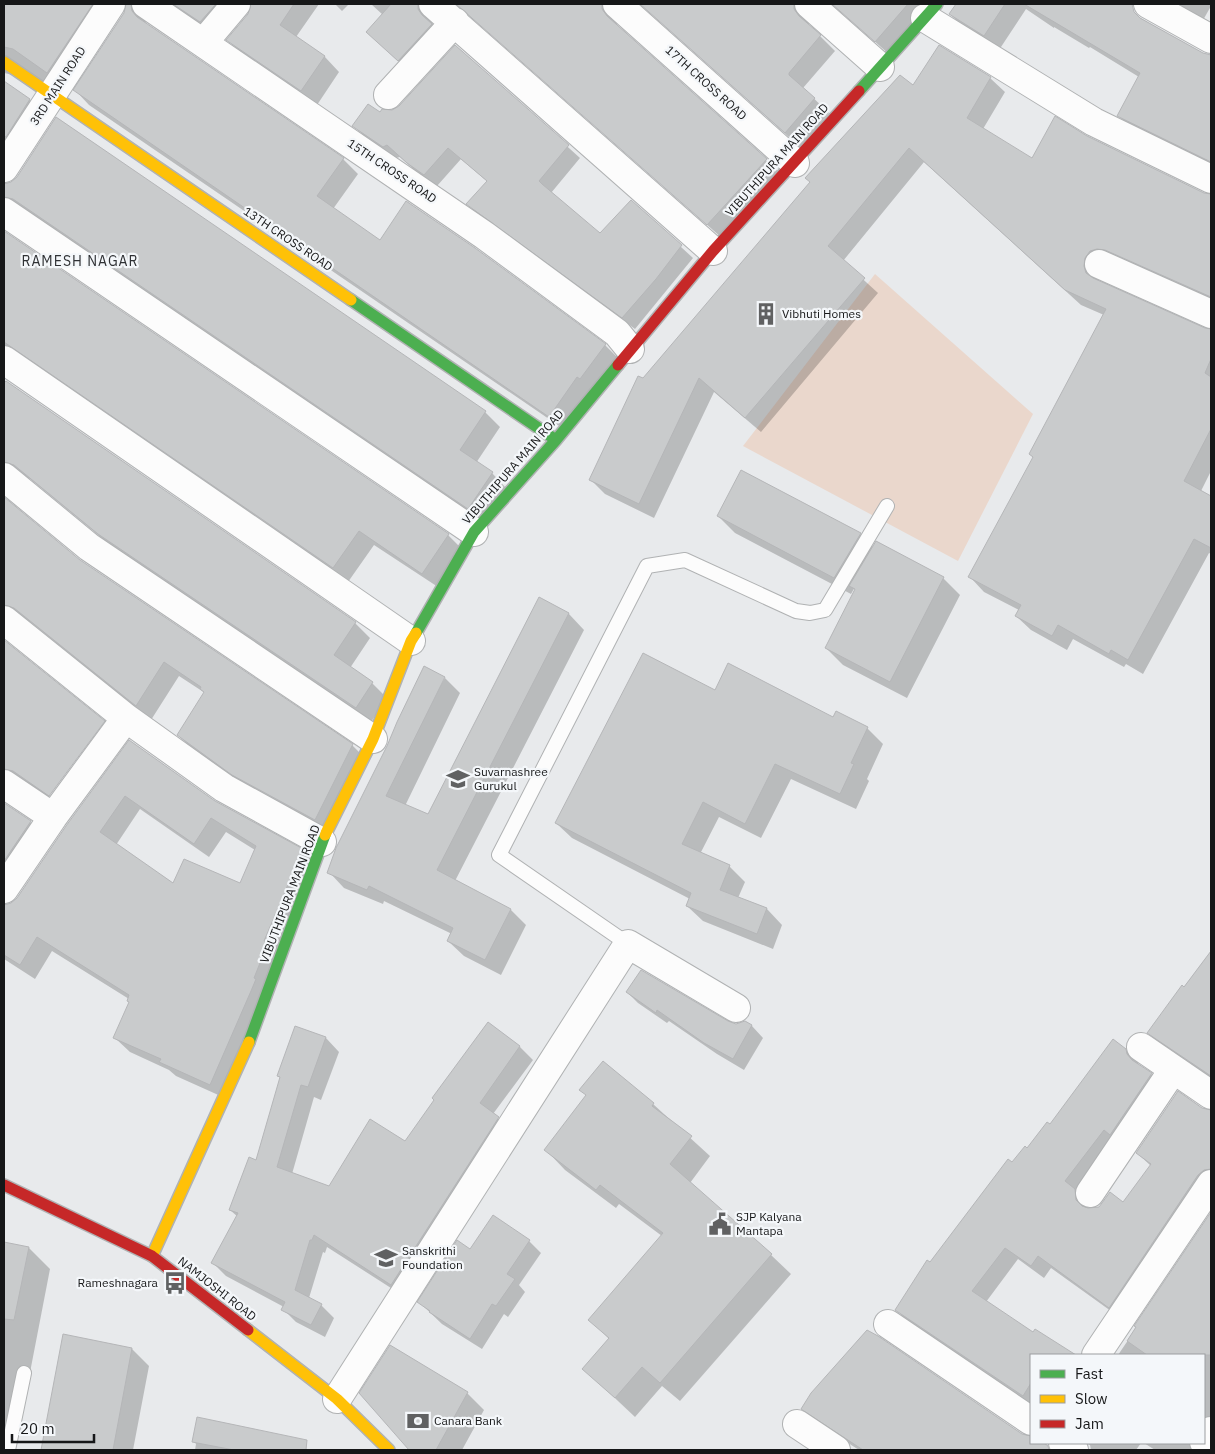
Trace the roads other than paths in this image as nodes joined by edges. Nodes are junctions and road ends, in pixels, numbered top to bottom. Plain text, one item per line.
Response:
1 (112, 4) edge
2 (146, 4) edge
3 (236, 4) edge
4 (433, 4) edge
5 (617, 4) edge
6 (809, 4) edge
7 (1148, 4) edge
8 (931, 11) edge
9 (455, 22) junction
10 (1211, 39) edge
11 (204, 42) junction
12 (4, 62) edge
13 (880, 67) junction
14 (52, 94) junction
15 (388, 96) dead end
16 (795, 162) junction
17 (4, 168) edge
18 (1211, 179) edge
19 (4, 212) edge
20 (713, 251) junction
21 (1099, 264) dead end
22 (1211, 314) edge
23 (630, 349) junction
24 (4, 360) edge
25 (556, 440) junction
26 (4, 477) edge
27 (887, 506) dead end
28 (474, 532) junction
29 (4, 620) edge
30 (411, 641) junction
31 (126, 718) junction
32 (373, 739) junction
33 (4, 784) edge
34 (53, 817) junction
35 (322, 842) junction
36 (4, 889) edge
37 (628, 944) junction
38 (736, 1008) dead end
39 (1141, 1048) dead end
40 (1174, 1070) junction
41 (1211, 1095) edge
42 (1211, 1184) edge
43 (4, 1185) edge
44 (1090, 1193) dead end
45 (152, 1256) junction
46 (888, 1324) dead end
47 (1097, 1354) edge
48 (24, 1373) dead end
49 (337, 1398) junction
50 (1030, 1420) edge
51 (797, 1424) dead end
52 (8, 1450) edge
53 (388, 1450) edge
54 (836, 1450) edge

1 - 14 street, 3RD MAIN ROAD
2 - 11 street, 15TH CROSS ROAD
3 - 11 street
4 - 9 street
5 - 16 street, 17TH CROSS ROAD
6 - 13 street
7 - 10 street
8 - 13 street, VIBUTHIPURA MAIN ROAD
8 - 18 street
9 - 15 street
9 - 20 street
11 - 23 street, 15TH CROSS ROAD
12 - 14 street, 13TH CROSS ROAD
13 - 16 street, VIBUTHIPURA MAIN ROAD
14 - 17 street, 3RD MAIN ROAD
14 - 25 street, 13TH CROSS ROAD
16 - 20 street, VIBUTHIPURA MAIN ROAD
19 - 28 street
20 - 23 street, VIBUTHIPURA MAIN ROAD
21 - 22 street
23 - 25 street, VIBUTHIPURA MAIN ROAD
24 - 30 street
25 - 28 street, VIBUTHIPURA MAIN ROAD
26 - 32 street
27 - 37 lane
28 - 30 street, VIBUTHIPURA MAIN ROAD
29 - 31 street
30 - 32 street, VIBUTHIPURA MAIN ROAD
31 - 34 street
31 - 35 street
32 - 35 street, VIBUTHIPURA MAIN ROAD
33 - 34 street
34 - 36 street
35 - 45 street, VIBUTHIPURA MAIN ROAD
37 - 38 street
37 - 49 street
39 - 40 street
40 - 41 street
40 - 44 street
42 - 47 street
43 - 45 street, NAMJOSHI ROAD
45 - 49 street, NAMJOSHI ROAD
46 - 50 street
48 - 52 lane
49 - 53 street, NAMJOSHI ROAD
51 - 54 street

